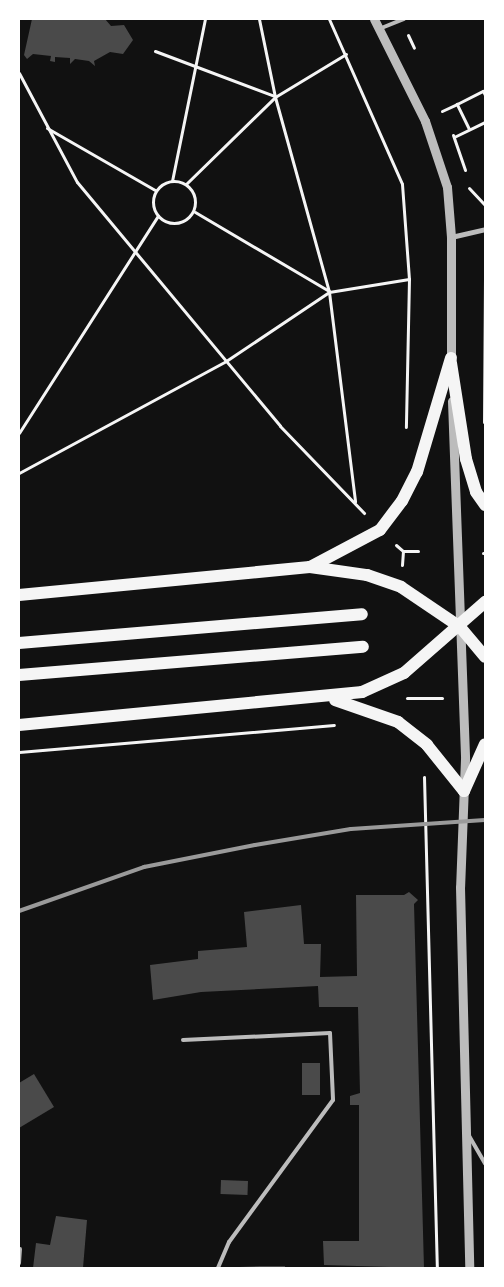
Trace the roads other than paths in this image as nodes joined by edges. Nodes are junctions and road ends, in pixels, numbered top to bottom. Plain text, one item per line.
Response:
1 (374, 19) edge
2 (404, 19) edge
3 (379, 29) junction
4 (485, 229) edge
5 (451, 237) junction
6 (450, 358) junction
7 (485, 505) edge
8 (310, 567) junction
9 (19, 595) edge
10 (485, 602) edge
11 (362, 614) dead end
12 (460, 627) junction
13 (19, 643) edge
14 (363, 648) dead end
15 (485, 657) edge
16 (19, 676) edge
17 (328, 699) junction
18 (19, 725) edge
19 (485, 744) edge
20 (472, 759) junction
21 (464, 791) junction
22 (183, 1040) dead end
23 (466, 1130) junction
24 (485, 1164) edge
25 (20, 1249) edge
26 (19, 1263) edge
27 (218, 1268) edge
28 (469, 1268) edge

1 - 3 street
2 - 3 lane
3 - 5 street
4 - 5 street
5 - 6 street
6 - 7 main road
6 - 8 main road
6 - 12 street
8 - 9 main road
8 - 12 main road
10 - 12 main road
11 - 13 main road
12 - 15 main road
12 - 17 main road
12 - 20 street
14 - 16 main road
17 - 18 main road
17 - 21 main road
19 - 20 main road
20 - 21 main road
21 - 23 street
22 - 27 lane
23 - 24 lane
23 - 28 street
25 - 26 lane

